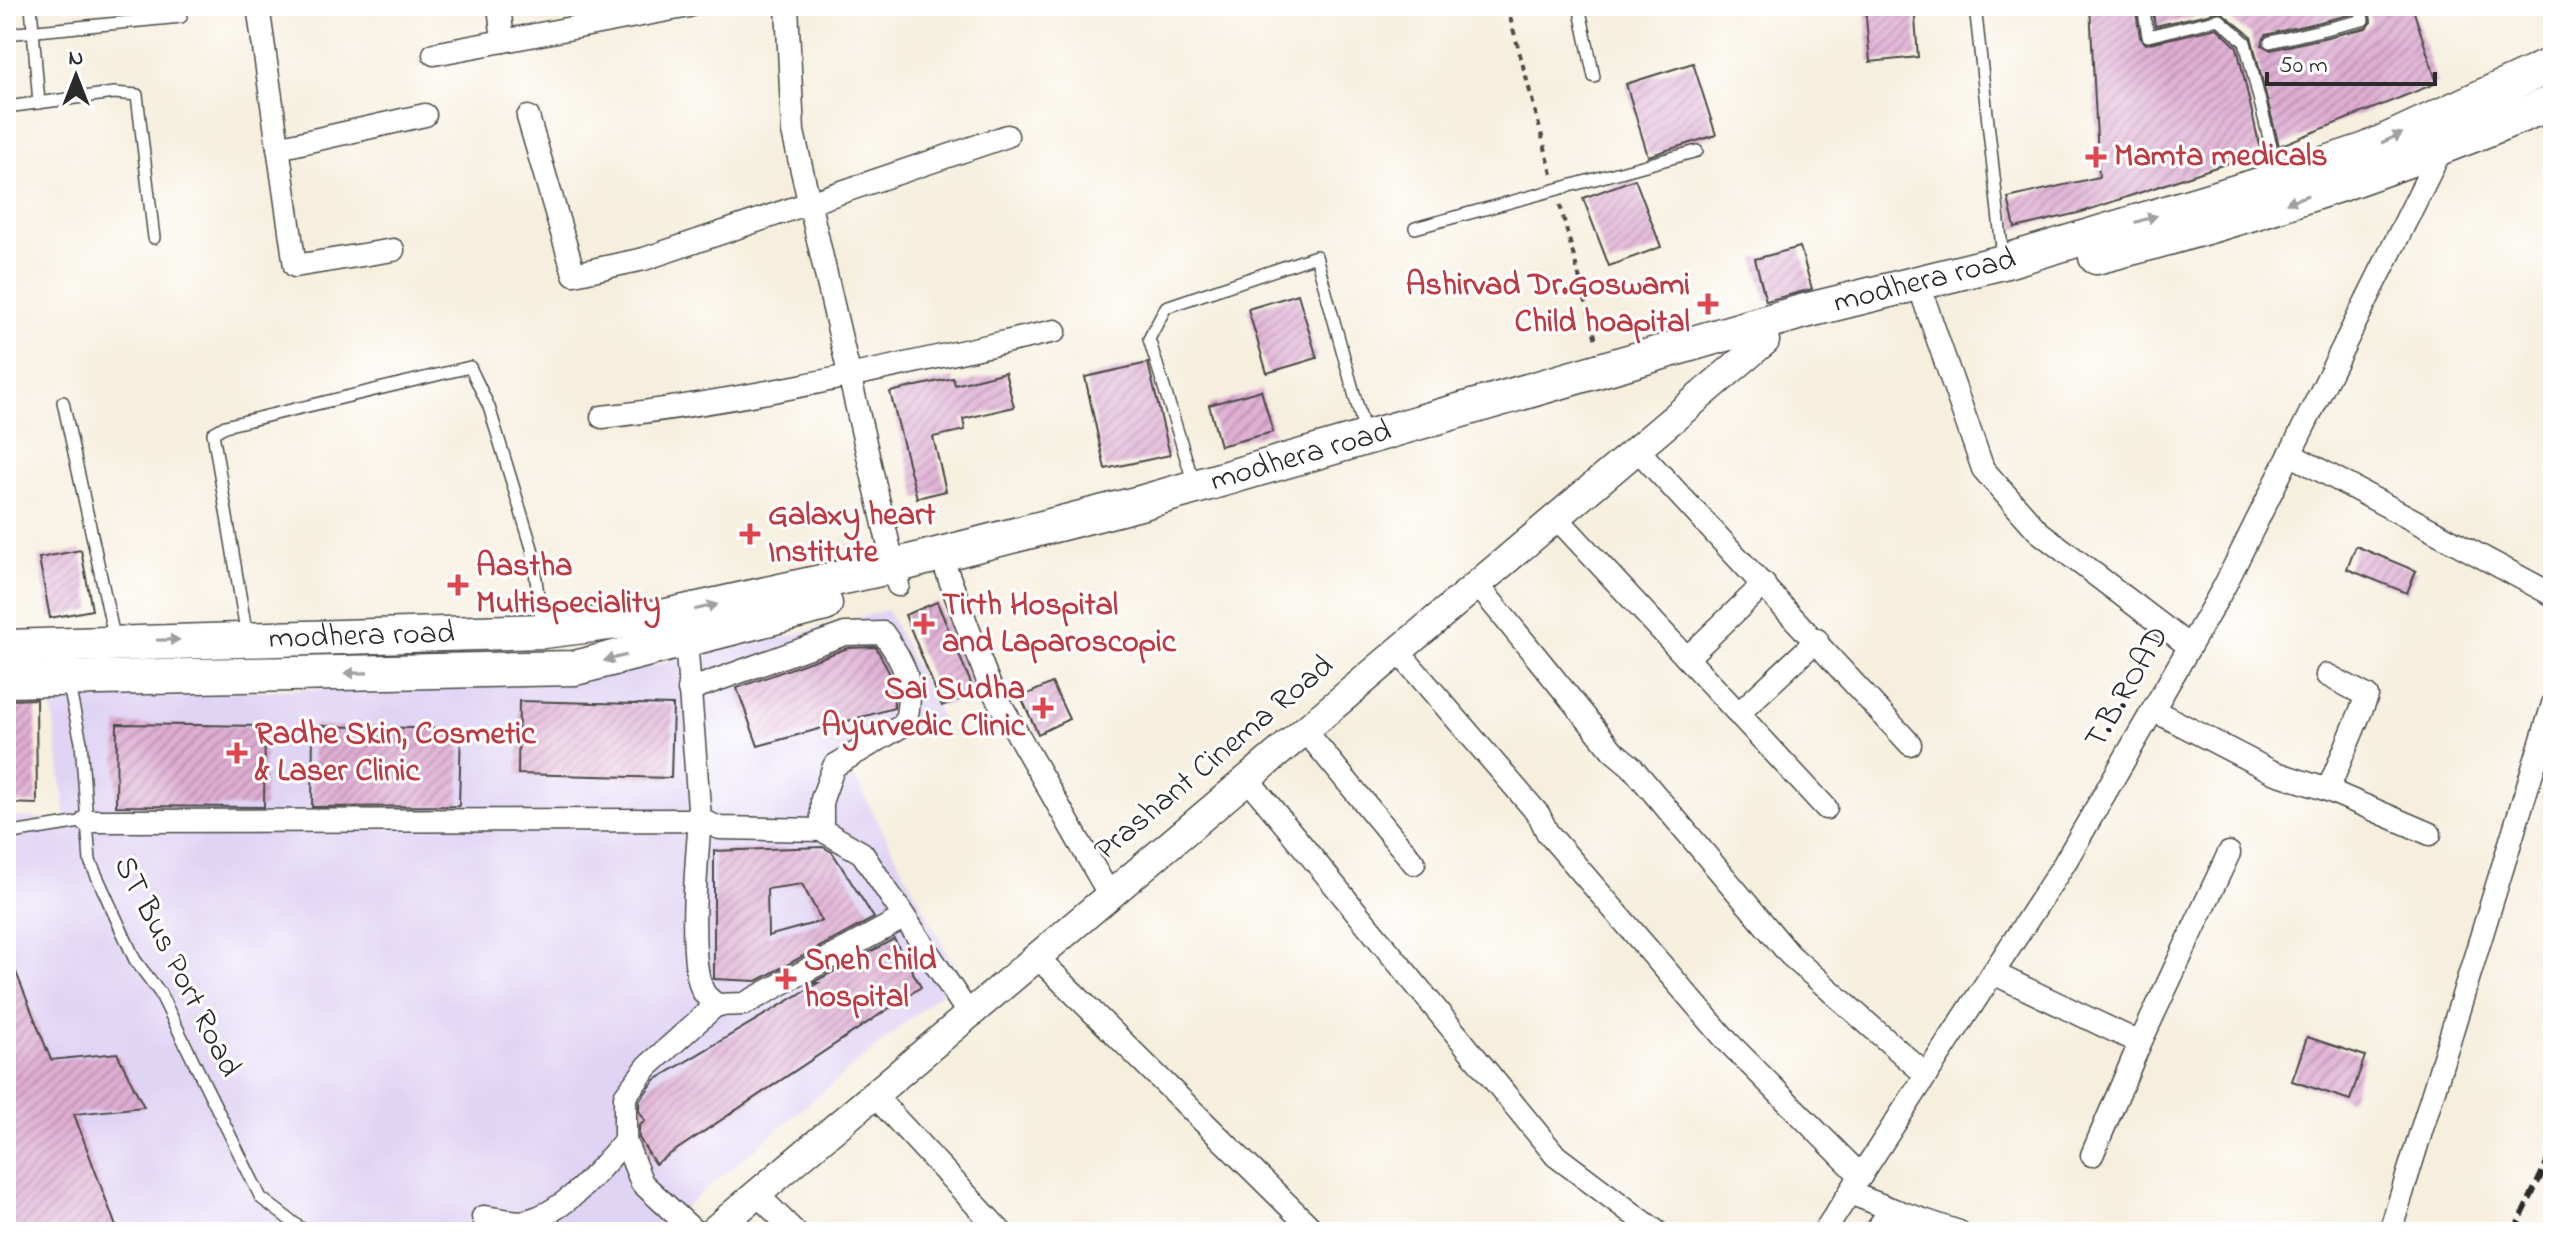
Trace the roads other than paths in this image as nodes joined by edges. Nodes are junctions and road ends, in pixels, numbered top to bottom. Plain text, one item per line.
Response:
1 (31, 6) edge
2 (258, 6) edge
3 (499, 6) edge
4 (689, 6) edge
5 (787, 6) edge
6 (1579, 6) edge
7 (1975, 6) edge
8 (2143, 6) edge
9 (2360, 6) edge
10 (181, 17) dead end
11 (33, 31) junction
12 (6, 34) edge
13 (503, 41) junction
14 (2270, 42) dead end
15 (434, 54) dead end
16 (2553, 64) edge
17 (1594, 77) dead end
18 (2553, 102) edge
19 (39, 103) junction
20 (6, 107) edge
21 (425, 115) dead end
22 (528, 117) dead end
23 (1007, 136) dead end
24 (278, 148) junction
25 (2441, 150) junction
26 (1697, 151) dead end
27 (2266, 183) junction
28 (809, 203) junction
29 (1415, 228) dead end
30 (154, 238) dead end
31 (393, 250) dead end
32 (2003, 262) junction
33 (1924, 300) junction
34 (1055, 331) dead end
35 (1765, 341) junction
36 (849, 376) junction
37 (63, 402) dead end
38 (602, 417) dead end
39 (1367, 438) junction
40 (1637, 449) junction
41 (2290, 454) junction
42 (1195, 487) junction
43 (1556, 517) junction
44 (947, 572) junction
45 (896, 575) junction
46 (1477, 584) junction
47 (1764, 584) junction
48 (2553, 595) edge
49 (543, 631) junction
50 (247, 639) junction
51 (686, 640) junction
52 (1817, 640) junction
53 (115, 641) junction
54 (2189, 646) junction
55 (6, 647) edge
56 (1397, 650) junction
57 (1687, 658) junction
58 (65, 663) junction
59 (2327, 675) dead end
60 (6, 680) edge
61 (689, 690) junction
62 (2553, 704) edge
63 (2153, 710) junction
64 (1738, 714) junction
65 (1304, 729) junction
66 (1910, 744) dead end
67 (1246, 777) junction
68 (2328, 790) junction
69 (1826, 808) dead end
70 (700, 820) junction
71 (87, 821) junction
72 (822, 830) junction
73 (6, 834) edge
74 (2430, 834) dead end
75 (2229, 853) dead end
76 (1414, 863) dead end
77 (1109, 894) junction
78 (903, 918) junction
79 (1036, 956) junction
80 (1993, 973) junction
81 (716, 1005) junction
82 (968, 1013) junction
83 (2140, 1043) junction
84 (1926, 1075) junction
85 (873, 1094) junction
86 (625, 1141) junction
87 (2092, 1155) dead end
88 (1855, 1185) junction
89 (757, 1194) junction
90 (1891, 1209) junction
91 (483, 1217) dead end
92 (306, 1232) edge
93 (695, 1232) edge
94 (712, 1232) edge
95 (795, 1232) edge
96 (1001, 1232) edge
97 (1315, 1232) edge
98 (1657, 1232) edge
99 (1824, 1232) edge
100 (1875, 1232) edge
101 (1959, 1232) edge
102 (2390, 1232) edge

1 - 11 lane
2 - 24 street
3 - 13 street
4 - 13 street
5 - 28 street
6 - 17 lane
7 - 32 lane
8 - 27 lane
9 - 14 lane
10 - 11 lane
11 - 12 lane
11 - 19 lane
13 - 15 street
27 -> 16 main road, modhera road
18 - 25 main road
19 - 20 lane
19 - 30 lane
21 - 24 street
22 - 28 street
23 - 28 street
24 - 31 street
25 -> 33 main road
25 - 41 street, T.B.ROAD
26 - 29 lane
32 -> 27 main road, modhera road
28 - 36 street
32 - 39 main road, modhera road
33 - 35 main road
33 - 54 street
34 - 36 street
35 - 40 street, Prashant Cinema Road
35 - 44 main road
36 - 38 street
36 - 45 street
37 - 53 lane
39 - 42 main road, modhera road
39 - 42 lane
40 - 43 street, Prashant Cinema Road
40 - 47 street
41 - 48 street
41 - 54 street, T.B.ROAD
42 - 45 main road, modhera road
43 - 46 street, Prashant Cinema Road
43 - 57 street
44 - 45 main road
44 - 77 street
49 -> 45 main road, modhera road
45 - 51 main road
46 - 56 street, Prashant Cinema Road
46 - 84 street
47 - 52 street
47 - 57 street
49 - 50 main road, modhera road
49 - 50 lane
53 -> 50 main road, modhera road
51 -> 58 main road
51 - 61 street
52 - 64 street
52 - 66 street
53 - 58 main road, modhera road
54 - 63 street, T.B.ROAD
55 - 58 main road, modhera road
56 - 65 street, Prashant Cinema Road
56 - 88 street
57 - 64 street
58 - 60 main road
58 - 71 lane, ST Bus Port Road
59 - 68 street
61 - 70 street
61 - 72 street
62 - 102 street
63 - 68 street
63 - 80 street, T.B.ROAD
64 - 69 street
65 - 67 street, Prashant Cinema Road
65 - 76 street
67 - 77 street, Prashant Cinema Road
67 - 98 street
68 - 74 street
70 - 71 street
70 - 72 street
70 - 81 street
71 - 73 lane
71 - 92 lane, ST Bus Port Road
72 - 78 street
75 - 83 street
77 - 79 street, Prashant Cinema Road
78 - 81 street
78 - 82 street
79 - 82 street, Prashant Cinema Road
79 - 97 street
80 - 83 street
80 - 84 street, T.B.ROAD
81 - 86 street
82 - 85 street, Prashant Cinema Road
83 - 87 street
84 - 88 street, T.B.ROAD
85 - 89 street, Prashant Cinema Road
85 - 96 street
86 - 91 street
86 - 93 street
88 - 90 street
88 - 99 street, T.B.ROAD
89 - 94 street, Prashant Cinema Road
89 - 95 street
90 - 100 street
90 - 101 street

